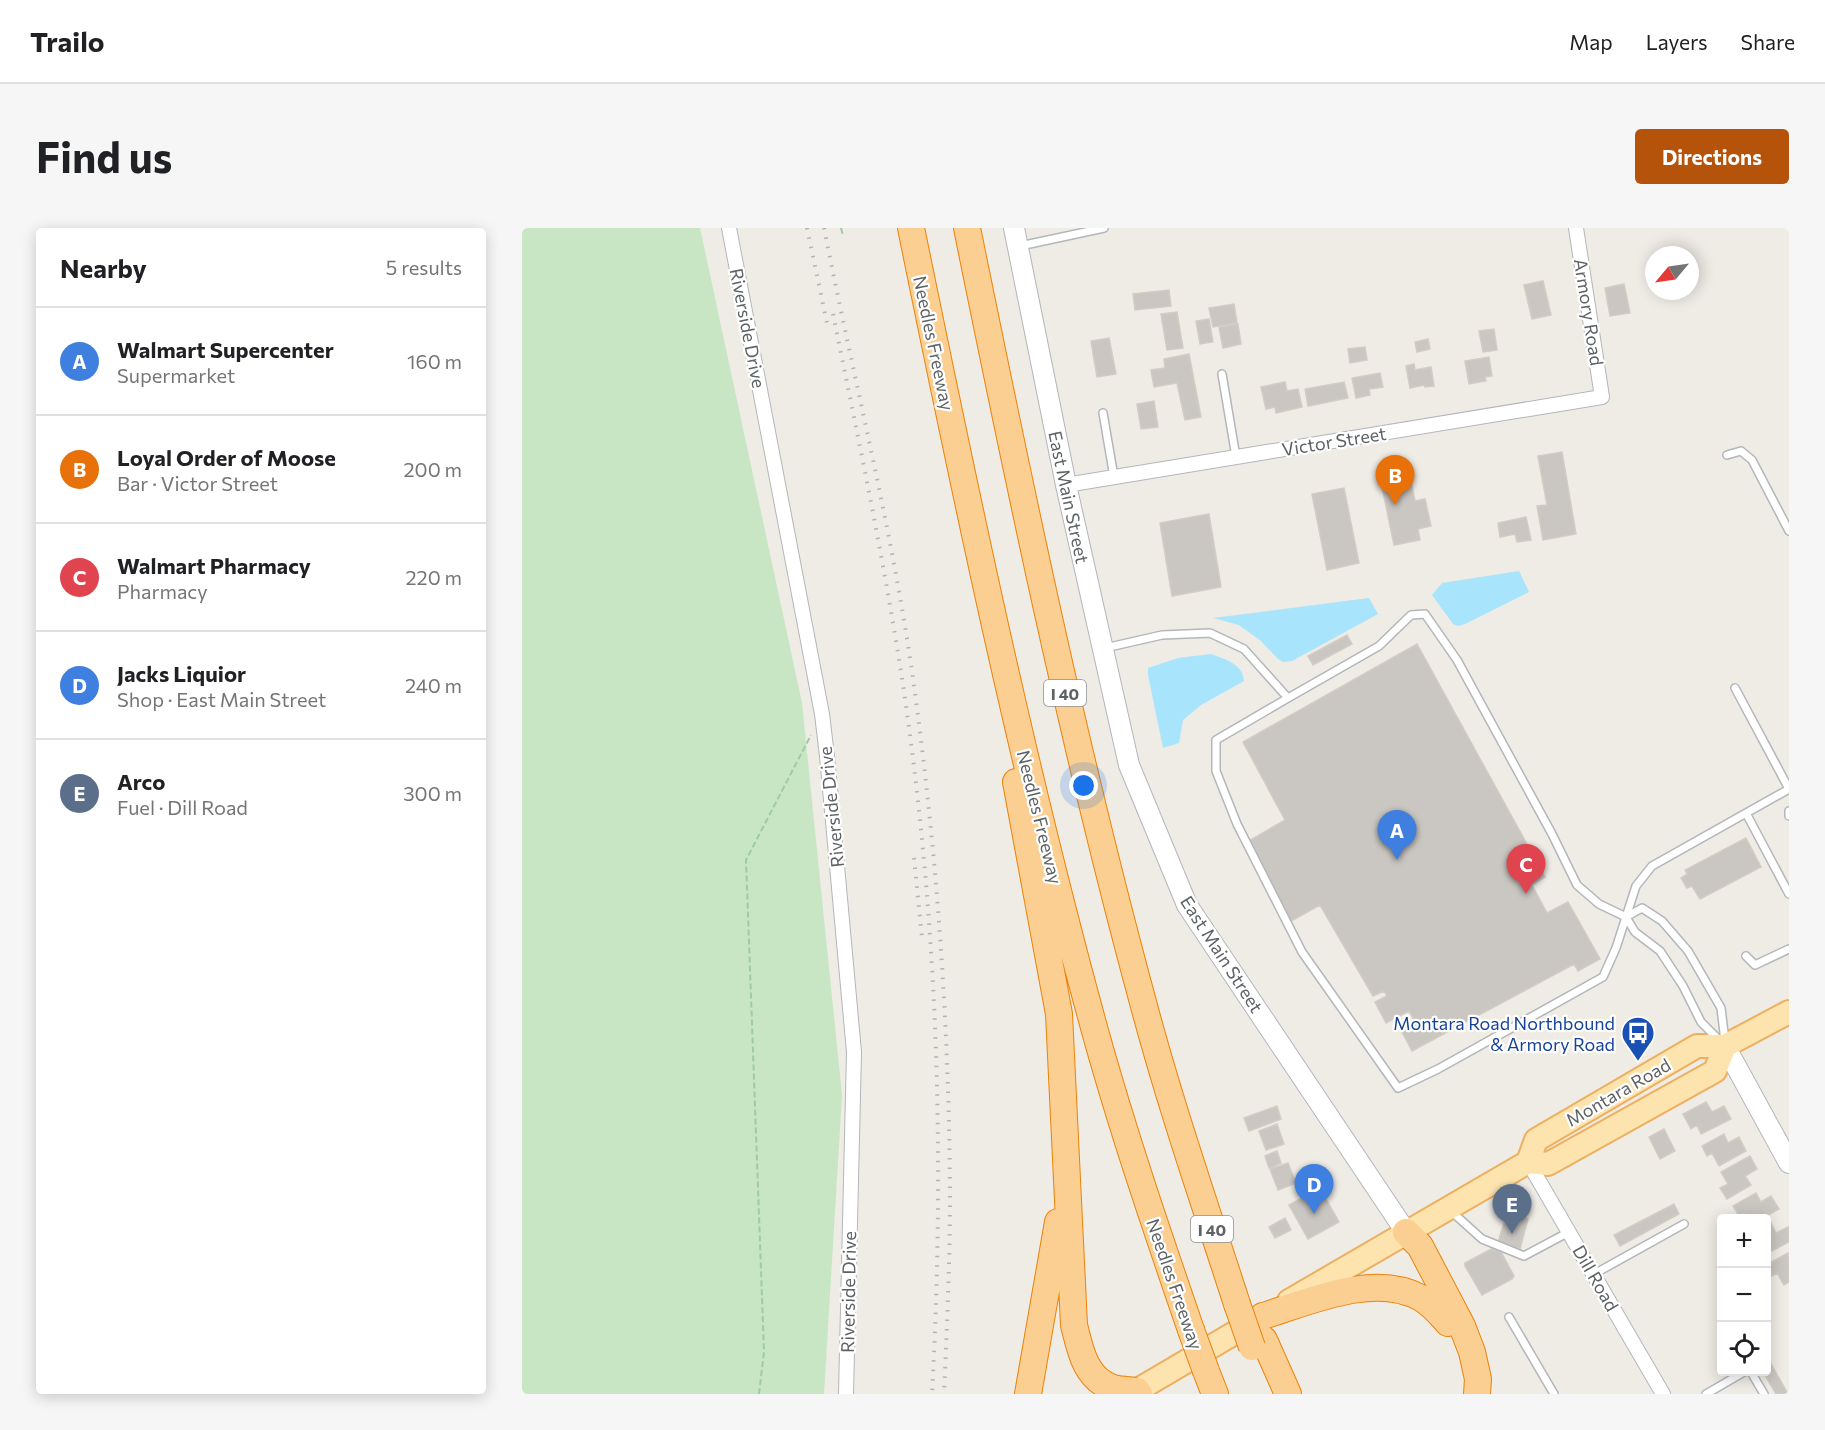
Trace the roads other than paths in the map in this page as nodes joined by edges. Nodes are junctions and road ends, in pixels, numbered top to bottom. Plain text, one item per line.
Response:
1 (729, 228) edge
2 (911, 228) edge
3 (966, 228) edge
4 (1100, 228) edge
5 (1576, 228) edge
6 (1016, 237) edge
7 (1222, 374) dead end
8 (1602, 397) joint
9 (1103, 413) dead end
10 (1727, 455) dead end
11 (1236, 457) junction
12 (1114, 477) junction
13 (1066, 485) junction
14 (1786, 520) edge
15 (1789, 531) edge
16 (980, 562) junction
17 (1103, 649) junction
18 (1735, 687) dead end
19 (1288, 698) junction
20 (1789, 811) edge
21 (1746, 813) junction
22 (1789, 816) edge
23 (1789, 894) edge
24 (1626, 917) junction
25 (1789, 949) edge
26 (1746, 956) dead end
27 (1789, 1012) edge
28 (1725, 1046) junction
29 (1528, 1162) junction
30 (1789, 1163) edge
31 (1066, 1172) junction
32 (1448, 1208) junction
33 (1684, 1224) dead end
34 (1406, 1232) junction
35 (1569, 1232) junction
36 (1594, 1275) junction
37 (1509, 1317) dead end
38 (1253, 1321) junction
39 (1448, 1323) junction
40 (1736, 1376) edge
41 (1754, 1376) edge
42 (1211, 1383) edge
43 (1136, 1393) edge
44 (846, 1394) edge
45 (1028, 1394) edge
46 (1270, 1394) edge
47 (1288, 1394) edge
48 (1467, 1394) edge
49 (1477, 1394) edge
50 (1554, 1394) edge
51 (1663, 1394) edge
52 (1706, 1394) edge
53 (1764, 1394) edge

1 - 44 street, Riverside Drive
2 - 16 highway, Needles Freeway
3 - 38 highway, I 40
4 - 6 lane
5 - 8 street, Armory Road
6 - 13 street, East Main Street
7 - 11 lane
8 - 11 street, Victor Street
9 - 12 lane
10 - 14 lane
11 - 12 street, Victor Street
12 - 13 street, Victor Street
13 - 17 street, East Main Street
14 - 15 lane
16 - 31 highway
16 - 42 highway, Needles Freeway, bridge
17 - 19 lane
17 - 34 street, East Main Street
18 - 21 lane
19 - 24 lane
19 - 24 lane
20 - 22 lane
21 - 23 lane
21 - 24 lane
24 - 28 lane
24 - 28 lane
25 - 26 lane
27 - 28 main road, Montara Road
28 - 29 main road, Montara Road
28 - 29 main road, Montara Road
28 - 30 street
29 - 32 main road, Montara Road
29 - 35 street, Dill Road
31 - 43 highway
31 - 45 highway
32 - 34 main road, Montara Road
32 - 35 lane
33 - 36 lane
34 - 38 main road
34 - 39 highway
34 - 49 highway
35 - 36 street, Dill Road
36 - 51 street, Dill Road
37 - 50 lane
38 - 39 highway
38 - 43 main road
38 - 46 highway, I 40
38 - 47 highway
39 - 48 highway
40 - 52 lane
41 - 53 lane

